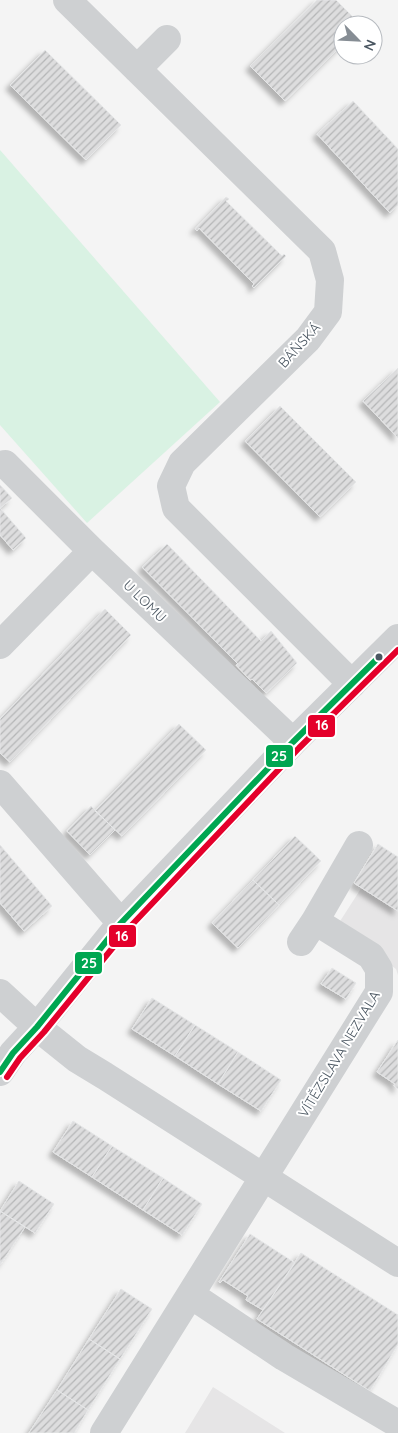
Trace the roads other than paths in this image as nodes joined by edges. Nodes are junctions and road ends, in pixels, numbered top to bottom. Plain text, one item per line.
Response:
1 (67, 0) edge
2 (167, 40) dead end
3 (137, 69) junction
4 (0, 465) edge
5 (92, 551) junction
6 (398, 638) edge
7 (0, 645) edge
8 (352, 684) junction
9 (293, 742) junction
10 (0, 784) edge
11 (359, 845) dead end
12 (121, 923) junction
13 (0, 993) edge
14 (37, 1027) junction
15 (0, 1072) edge
16 (264, 1178) junction
17 (398, 1264) edge
18 (191, 1295) junction
19 (398, 1424) edge
20 (104, 1433) edge

1 - 3 street, BÁŇSKÁ
2 - 3 street
3 - 8 street, BÁŇSKÁ
4 - 5 street, U LOMU
5 - 7 street
5 - 9 street, U LOMU
6 - 8 street
8 - 9 street
9 - 12 street
10 - 12 street
11 - 16 street, VÍTĚZSLAVA NEZVALA
12 - 14 street
13 - 14 street
14 - 15 street
14 - 16 street
16 - 17 street
16 - 18 street, VÍTĚZSLAVA NEZVALA
18 - 19 street
18 - 20 street, VÍTĚZSLAVA NEZVALA

